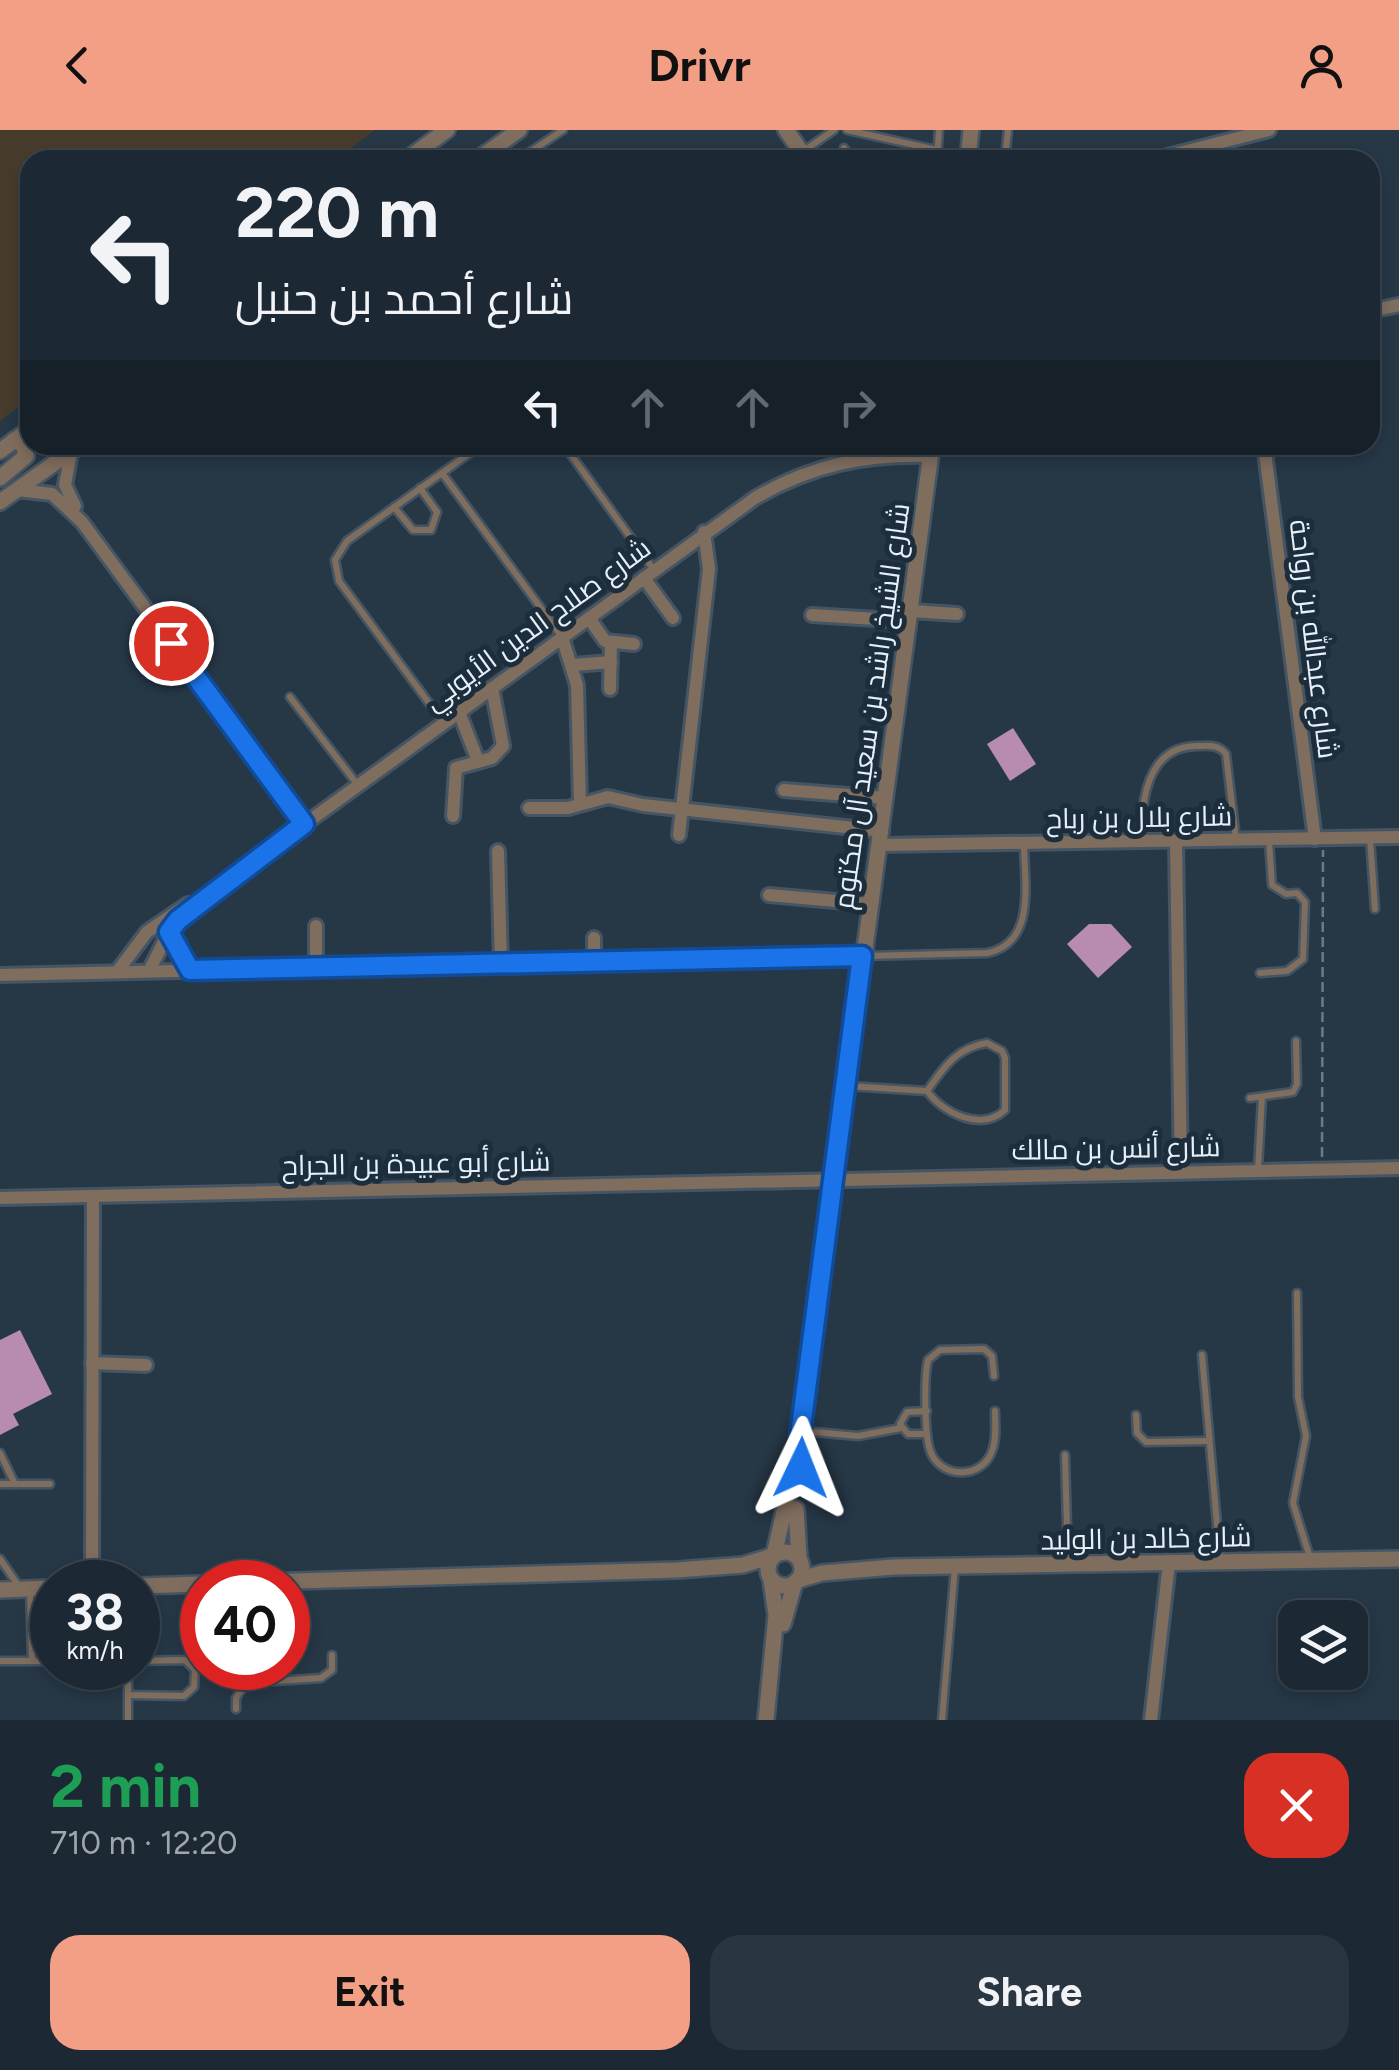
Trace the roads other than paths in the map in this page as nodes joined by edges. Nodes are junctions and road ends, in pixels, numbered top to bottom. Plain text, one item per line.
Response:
1 (448, 130) edge
2 (563, 130) edge
3 (834, 130) edge
4 (846, 130) edge
5 (939, 130) edge
6 (1269, 130) edge
7 (514, 132) edge
8 (420, 150) edge
9 (491, 150) edge
10 (533, 150) edge
11 (811, 150) edge
12 (938, 150) joint
13 (1191, 150) edge
14 (20, 436) edge
15 (14, 440) junction
16 (20, 442) edge
17 (0, 450) edge
18 (26, 455) edge
19 (66, 455) edge
20 (74, 455) edge
21 (466, 455) edge
22 (571, 455) edge
23 (892, 455) edge
24 (930, 455) edge
25 (1265, 455) edge
26 (442, 473) junction
27 (0, 478) edge
28 (420, 488) junction
29 (18, 490) junction
30 (0, 502) edge
31 (394, 507) junction
32 (82, 522) junction
33 (704, 532) junction
34 (649, 574) junction
35 (956, 614) dead end
36 (812, 616) dead end
37 (910, 616) junction
38 (589, 618) junction
39 (673, 618) dead end
40 (562, 637) junction
41 (611, 642) junction
42 (634, 644) dead end
43 (611, 662) junction
44 (573, 665) junction
45 (492, 688) junction
46 (610, 689) dead end
47 (290, 697) dead end
48 (460, 712) junction
49 (443, 723) junction
50 (478, 761) junction
51 (358, 785) junction
52 (784, 790) dead end
53 (886, 798) junction
54 (580, 803) junction
55 (529, 808) dead end
56 (682, 808) junction
57 (453, 816) dead end
58 (304, 824) junction
59 (679, 835) dead end
60 (1399, 837) edge
61 (881, 838) junction
62 (1370, 838) junction
63 (1319, 839) junction
64 (1236, 840) junction
65 (1269, 840) junction
66 (1143, 842) junction
67 (1176, 842) junction
68 (1024, 843) junction
69 (498, 850) dead end
70 (768, 895) dead end
71 (200, 900) junction
72 (869, 904) junction
73 (1375, 909) dead end
74 (316, 926) dead end
75 (169, 932) junction
76 (594, 938) dead end
77 (862, 956) junction
78 (594, 962) junction
79 (501, 964) junction
80 (316, 968) junction
81 (190, 970) junction
82 (149, 971) junction
83 (117, 972) junction
84 (1260, 972) dead end
85 (0, 974) edge
86 (1296, 1041) dead end
87 (846, 1086) junction
88 (927, 1091) junction
89 (1262, 1097) junction
90 (1250, 1098) dead end
91 (1399, 1168) edge
92 (1258, 1170) junction
93 (1181, 1172) junction
94 (834, 1178) junction
95 (93, 1196) junction
96 (0, 1198) edge
97 (1297, 1293) dead end
98 (1202, 1356) dead end
99 (92, 1363) junction
100 (146, 1365) dead end
101 (994, 1376) dead end
102 (928, 1411) junction
103 (995, 1412) dead end
104 (1136, 1415) dead end
105 (900, 1428) junction
106 (801, 1431) junction
107 (928, 1434) junction
108 (1207, 1441) junction
109 (798, 1451) junction
110 (0, 1454) edge
111 (1065, 1455) dead end
112 (0, 1484) edge
113 (15, 1484) junction
114 (50, 1484) dead end
115 (773, 1555) junction
116 (799, 1558) junction
117 (0, 1559) edge
118 (1399, 1559) edge
119 (92, 1560) edge
120 (1311, 1560) junction
121 (1221, 1562) junction
122 (1169, 1563) junction
123 (1068, 1564) junction
124 (955, 1566) junction
125 (893, 1567) junction
126 (677, 1570) junction
127 (771, 1580) junction
128 (310, 1581) edge
129 (797, 1581) junction
130 (26, 1589) junction
131 (30, 1589) edge
132 (0, 1590) edge
133 (30, 1637) edge
134 (332, 1656) dead end
135 (0, 1661) edge
136 (30, 1661) edge
137 (160, 1661) edge
138 (310, 1678) edge
139 (128, 1690) edge
140 (241, 1690) edge
141 (769, 1691) junction
142 (128, 1696) junction
143 (236, 1708) dead end
144 (128, 1720) edge
145 (766, 1720) edge
146 (942, 1720) edge
147 (1151, 1720) edge

1 - 8 street
2 - 10 lane
3 - 11 lane
4 - 12 lane
5 - 12 lane
6 - 13 street
7 - 9 street
14 - 15 street
15 - 16 street
15 - 17 street
18 - 27 street
19 - 29 street
20 - 32 street
21 - 26 lane
22 - 34 lane
23 - 33 street, شارع صلاح الدين الأيوبي
24 - 37 street, شارع الشيخ راشد بن سعيد آل مكتوم
25 - 63 street, شارع عبدالله بن رواحة
26 - 28 lane
26 - 40 lane
28 - 31 lane
28 - 31 lane
29 - 30 street
29 - 32 street
31 - 49 lane
32 - 58 street
33 - 34 street, شارع صلاح الدين الأيوبي
33 - 56 street
34 - 38 street, شارع صلاح الدين الأيوبي
34 - 39 street
35 - 37 street
36 - 37 street
37 - 53 street, شارع الشيخ راشد بن سعيد آل مكتوم
38 - 40 street, شارع صلاح الدين الأيوبي
38 - 41 street
40 - 44 street
40 - 45 street, شارع صلاح الدين الأيوبي
41 - 42 street
41 - 43 street
43 - 44 street
43 - 46 street
44 - 54 street
45 - 48 street, شارع صلاح الدين الأيوبي
45 - 50 street
47 - 51 lane
48 - 49 street, شارع صلاح الدين الأيوبي
48 - 50 street
49 - 51 street, شارع صلاح الدين الأيوبي
50 - 57 street
51 - 58 street, شارع صلاح الدين الأيوبي
52 - 53 street
53 - 61 street, شارع الشيخ راشد بن سعيد آل مكتوم
54 - 55 street, شارع بلال بن رباح
54 - 56 street, شارع بلال بن رباح
56 - 59 street
56 - 61 street, شارع بلال بن رباح
58 - 71 street, شارع صلاح الدين الأيوبي
60 - 62 street, شارع بلال بن رباح
61 - 68 street, شارع بلال بن رباح
61 - 72 street, شارع الشيخ راشد بن سعيد آل مكتوم
62 - 63 street, شارع بلال بن رباح
62 - 73 lane
63 - 65 street, شارع بلال بن رباح
64 - 65 street, شارع بلال بن رباح
64 - 66 lane
64 - 67 street, شارع بلال بن رباح
65 - 84 lane
66 - 67 street, شارع بلال بن رباح
66 - 68 street, شارع بلال بن رباح
67 - 93 street
68 - 77 lane
69 - 79 street
70 - 72 street
71 - 75 street, شارع صلاح الدين الأيوبي
71 - 83 street, شارع صلاح الدين الأيوبي
72 - 77 street, شارع الشيخ راشد بن سعيد آل مكتوم
74 - 80 street
75 - 81 street
75 - 82 street, شارع صلاح الدين الأيوبي
76 - 78 street
77 - 78 street
77 - 87 street, شارع الشيخ راشد بن سعيد آل مكتوم
78 - 79 street
79 - 80 street
80 - 81 street
81 - 82 street
82 - 83 street
83 - 85 street
86 - 89 lane
87 - 88 lane
87 - 94 street, شارع الشيخ راشد بن سعيد آل مكتوم
88 - 88 lane
89 - 90 lane
89 - 92 lane
91 - 92 street, شارع أنس بن مالك
92 - 93 street, شارع أنس بن مالك
93 - 94 street, شارع أنس بن مالك
94 - 95 street, شارع أبو عبيدة بن الجراح
94 - 106 street, شارع الشيخ راشد بن سعيد آل مكتوم
95 - 96 street, شارع أبو عبيدة بن الجراح
95 - 99 street
97 - 120 lane
98 - 108 lane
99 - 100 street
99 - 119 street
101 - 102 lane
102 - 105 lane
102 - 107 lane
103 - 107 lane
104 - 108 lane
105 - 106 lane
105 - 107 lane
106 - 109 street, شارع الشيخ راشد بن سعيد آل مكتوم
108 - 121 lane
109 - 115 street, شارع الشيخ راشد بن سعيد آل مكتوم
109 - 116 street, شارع الشيخ راشد بن سعيد آل مكتوم
110 - 113 lane
111 - 123 lane
112 - 113 lane
113 - 114 lane
115 - 116 street
115 - 126 street
115 - 127 street
116 - 125 street, شارع خالد بن الوليد
116 - 129 street
117 - 130 lane
118 - 120 street, شارع خالد بن الوليد
120 - 121 street, شارع خالد بن الوليد
121 - 122 street, شارع خالد بن الوليد
122 - 123 street, شارع خالد بن الوليد
122 - 147 street
123 - 124 street, شارع خالد بن الوليد
124 - 125 street, شارع خالد بن الوليد
124 - 146 lane
125 - 129 street, شارع خالد بن الوليد
126 - 127 street
126 - 128 street
127 - 129 street
127 - 141 street
129 - 141 street
130 - 131 street
130 - 132 street
130 - 133 lane
134 - 138 lane
135 - 136 lane
137 - 142 lane
139 - 142 lane
140 - 143 lane
141 - 145 street
142 - 144 lane

